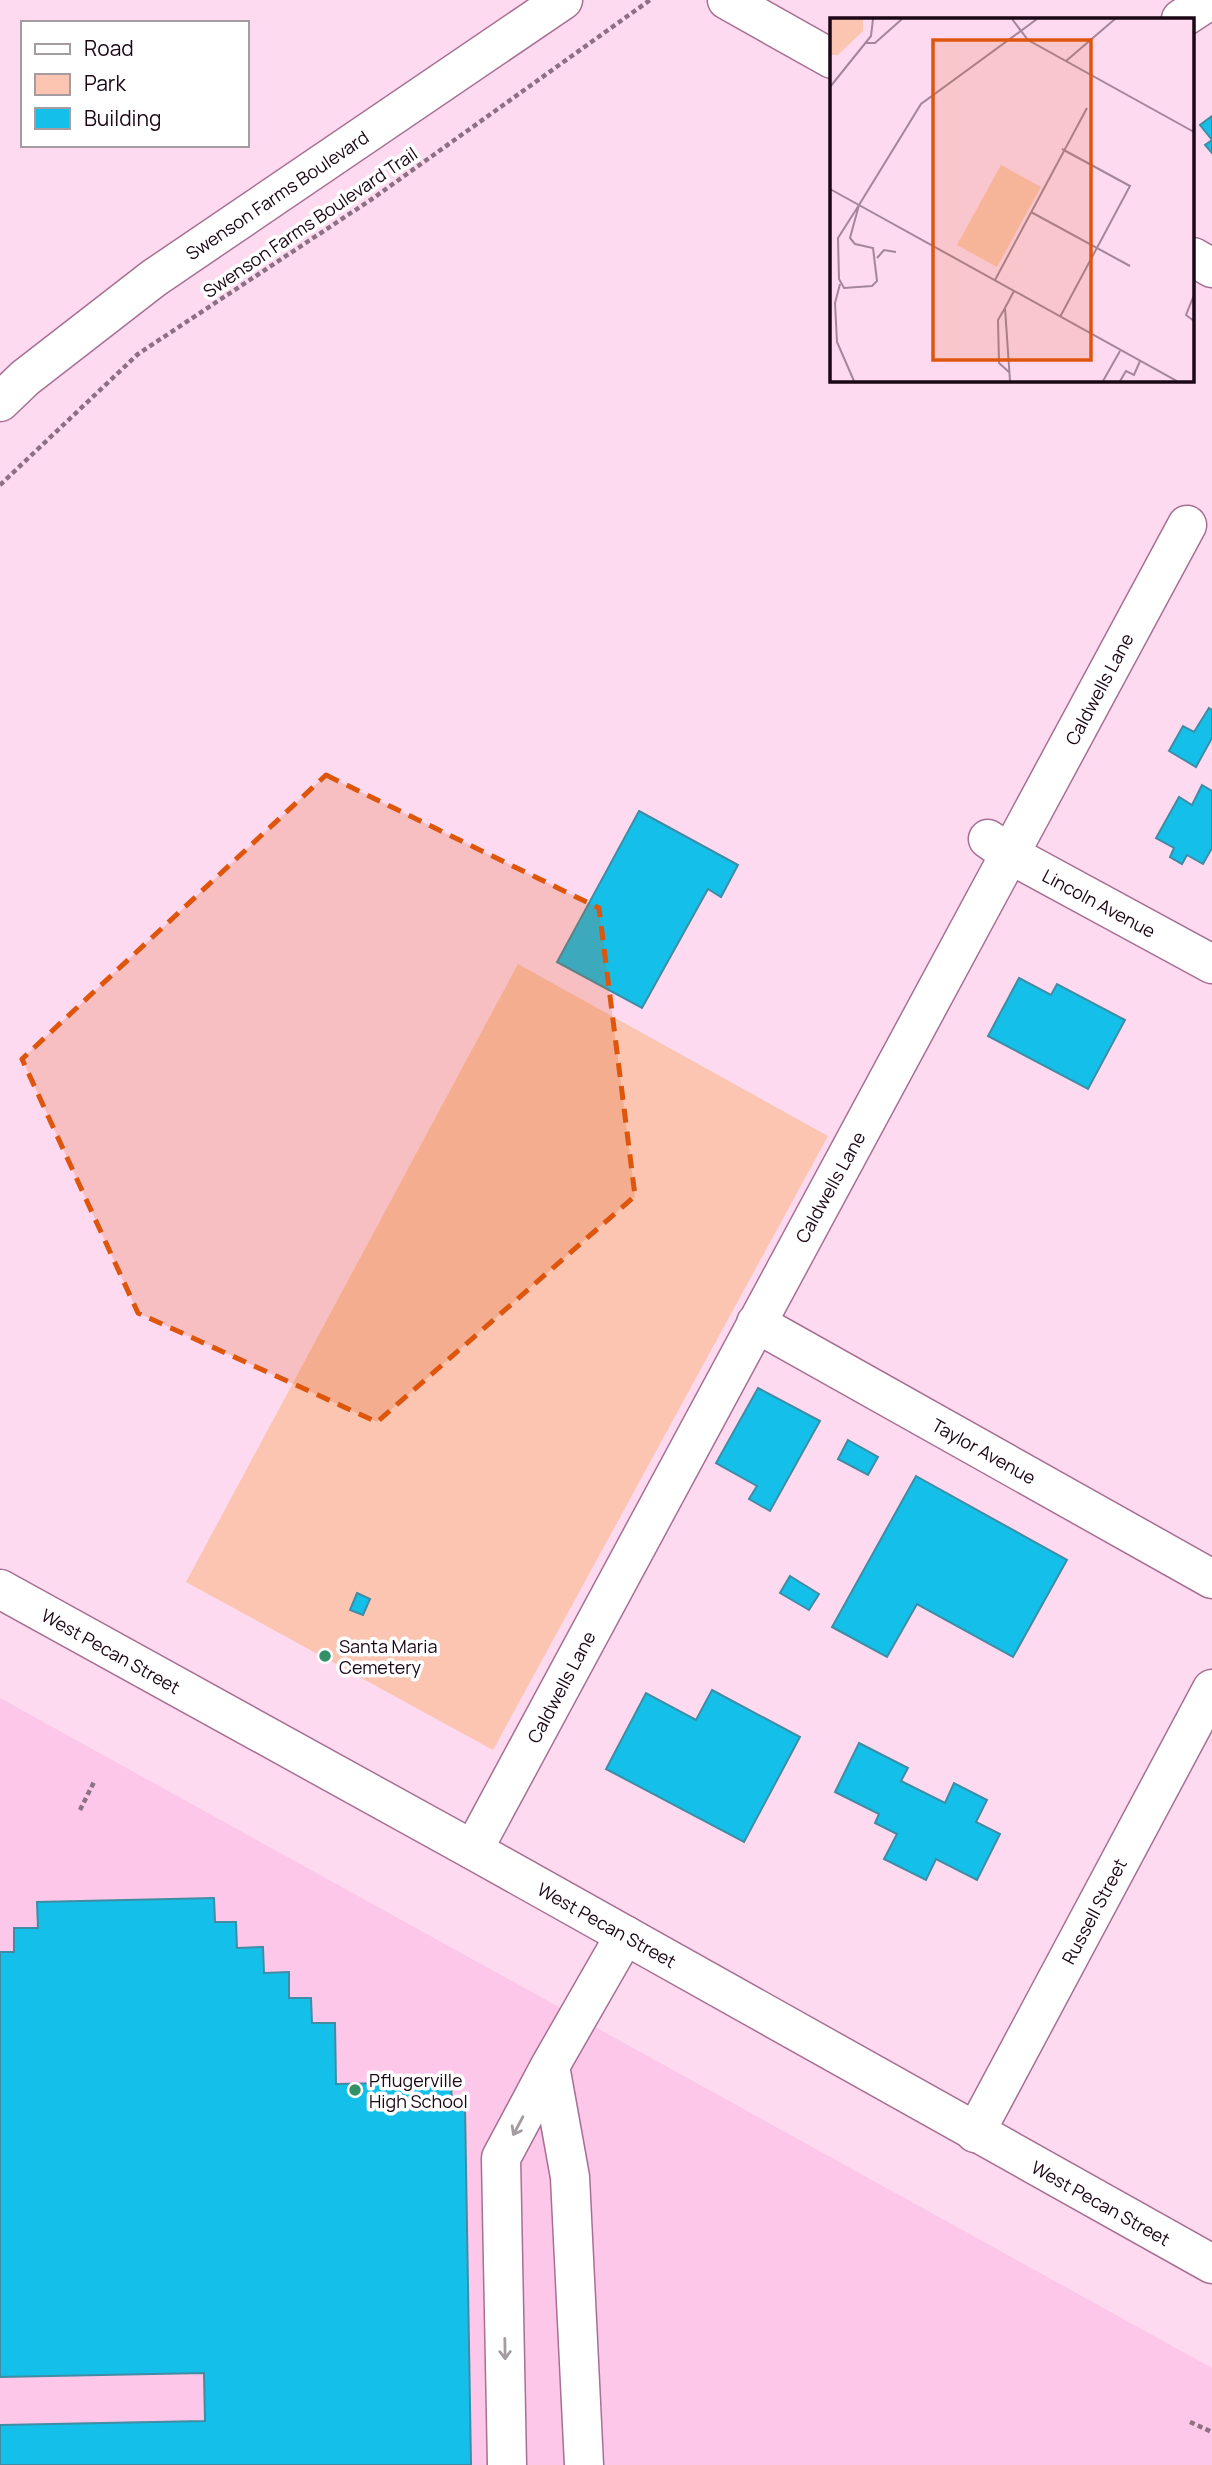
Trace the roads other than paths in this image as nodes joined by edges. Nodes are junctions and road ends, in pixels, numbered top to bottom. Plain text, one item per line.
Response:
1 (563, 0) edge
2 (727, 0) edge
3 (1210, 0) edge
4 (1183, 18) edge
5 (830, 58) edge
6 (1194, 258) edge
7 (1212, 268) edge
8 (0, 402) edge
9 (1187, 525) dead end
10 (1000, 847) junction
11 (1212, 964) edge
12 (756, 1323) junction
13 (1212, 1579) edge
14 (0, 1589) edge
15 (1212, 1689) edge
16 (473, 1850) junction
17 (625, 1935) junction
18 (550, 2066) junction
19 (975, 2133) junction
20 (1212, 2264) edge
21 (507, 2465) edge
22 (584, 2465) edge

1 - 8 street, Swenson Farms Boulevard
2 - 5 street
3 - 4 street
6 - 7 street
9 - 10 street, Caldwells Lane
10 - 11 street, Lincoln Avenue
10 - 12 street, Caldwells Lane
12 - 13 street, Taylor Avenue
12 - 16 street, Caldwells Lane
14 - 16 street, West Pecan Street
15 - 19 street, Russell Street
16 - 17 street, West Pecan Street
17 - 18 street
17 - 19 street, West Pecan Street
18 -> 21 street
18 - 22 street
19 - 20 street, West Pecan Street

